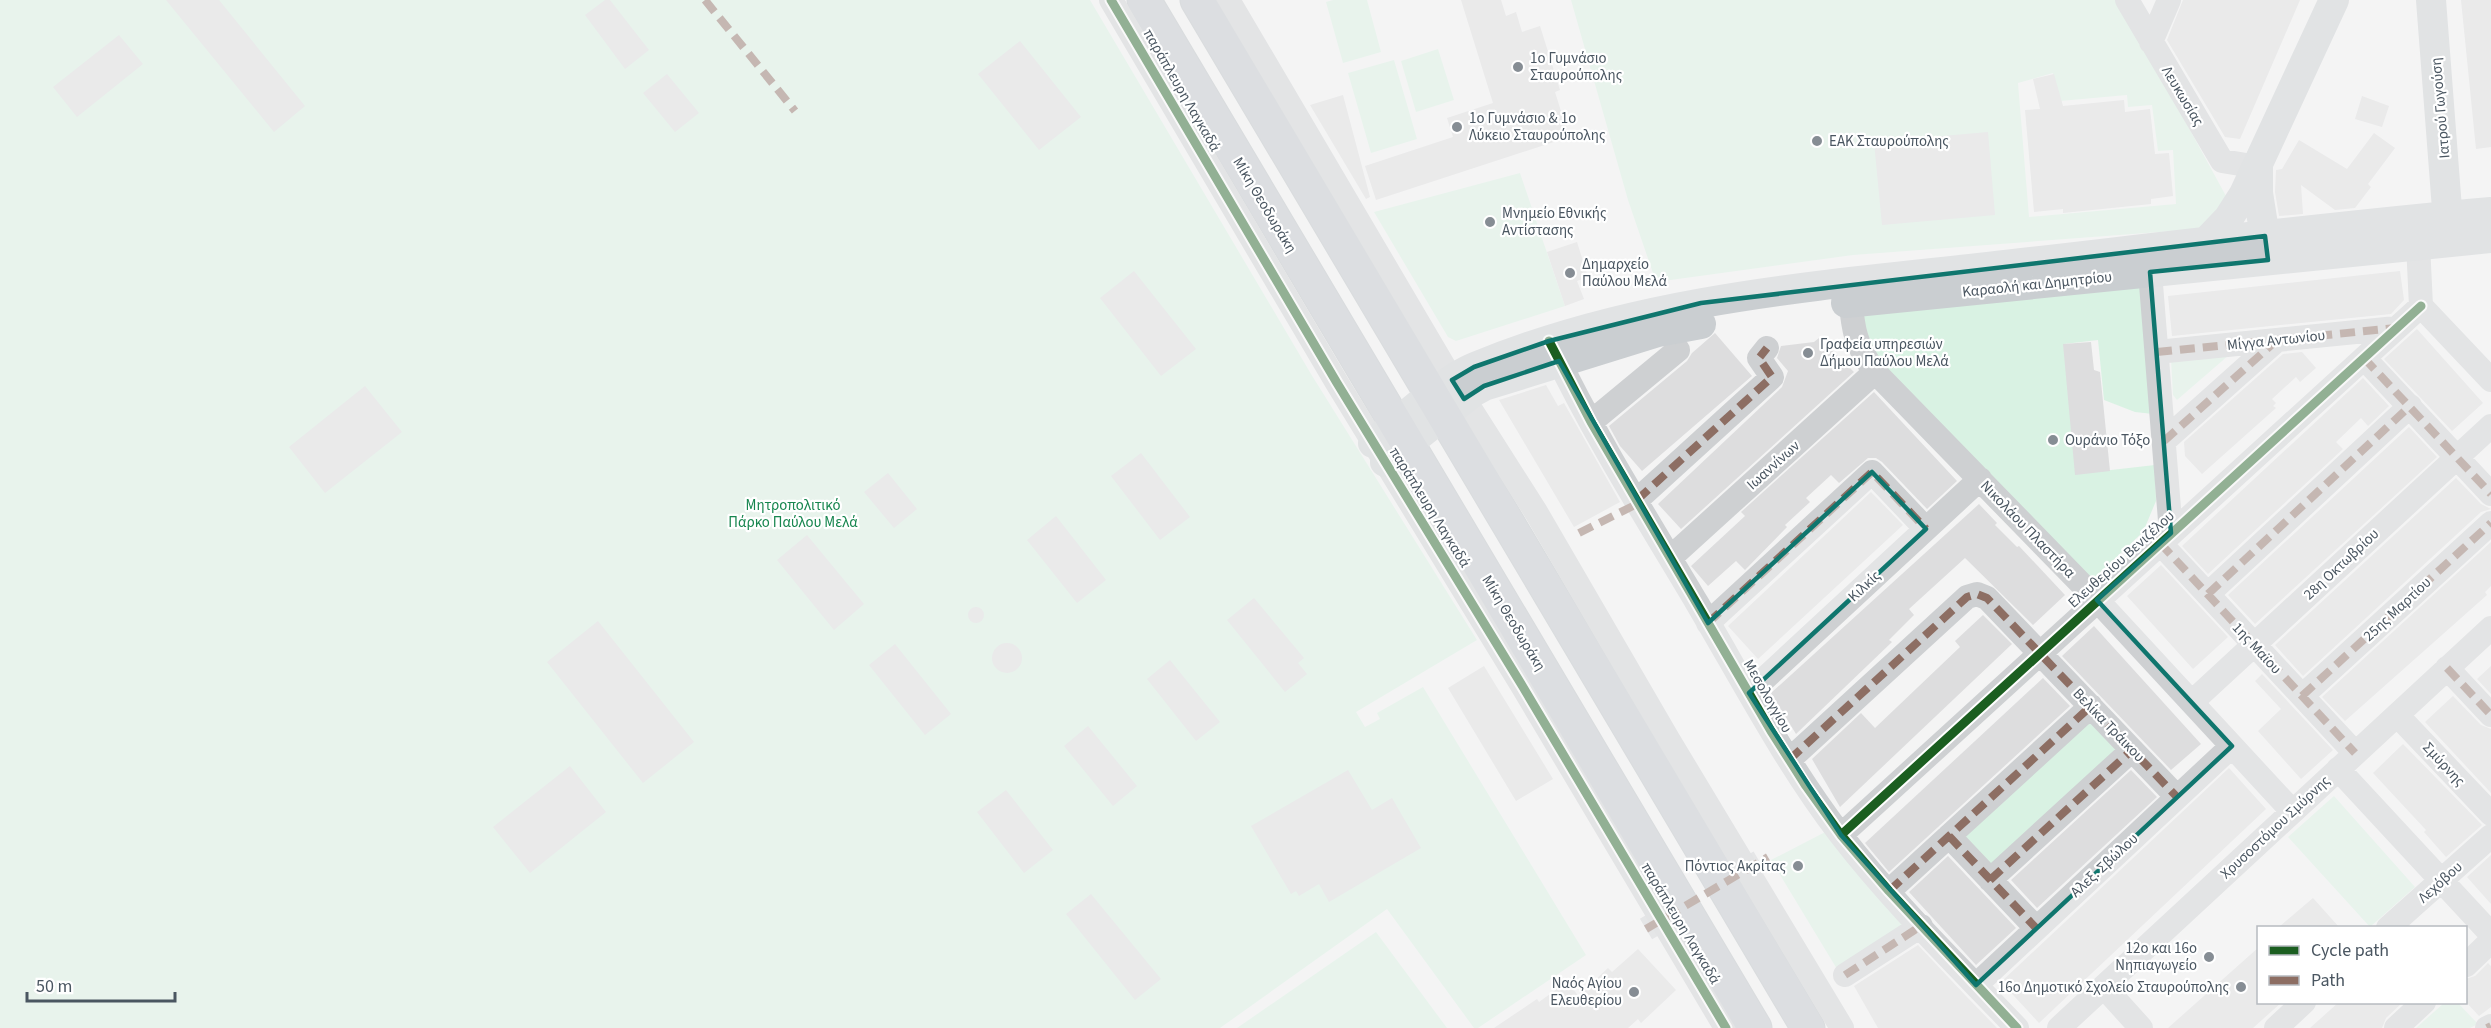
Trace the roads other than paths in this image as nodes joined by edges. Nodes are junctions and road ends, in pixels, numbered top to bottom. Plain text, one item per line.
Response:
1 (1111, 0) edge
2 (1144, 0) edge
3 (1222, 0) edge
4 (2127, 0) edge
5 (2169, 0) edge
6 (2334, 0) edge
7 (2431, 0) edge
8 (2151, 42) junction
9 (2258, 167) junction
10 (2491, 212) edge
11 (2449, 229) junction
12 (2417, 232) junction
13 (2491, 238) edge
14 (2205, 243) junction
15 (2267, 248) junction
16 (2150, 272) junction
17 (1849, 293) junction
18 (2421, 306) junction
19 (2396, 328) junction
20 (1663, 331) junction
21 (2277, 340) junction
22 (1767, 348) dead end
23 (1554, 351) junction
24 (2157, 352) junction
25 (2364, 358) junction
26 (1875, 372) junction
27 (2491, 380) edge
28 (1448, 398) junction
29 (2410, 406) junction
30 (1591, 422) junction
31 (2491, 426) edge
32 (2164, 441) junction
33 (1390, 443) junction
34 (2457, 457) junction
35 (1980, 479) junction
36 (2491, 494) edge
37 (1637, 500) junction
38 (2491, 522) edge
39 (1926, 529) junction
40 (2166, 538) junction
41 (1670, 558) junction
42 (2208, 594) junction
43 (2097, 600) junction
44 (1708, 623) junction
45 (2491, 628) edge
46 (2254, 644) junction
47 (2040, 653) junction
48 (2447, 668) junction
49 (1749, 693) junction
50 (2302, 696) junction
51 (2192, 702) junction
52 (2091, 706) junction
53 (2397, 715) junction
54 (2491, 716) edge
55 (2232, 746) junction
56 (2132, 750) junction
57 (2355, 753) junction
58 (1789, 760) junction
59 (2337, 769) junction
60 (2177, 797) junction
61 (2292, 811) junction
62 (2491, 814) edge
63 (1841, 835) junction
64 (1949, 836) junction
65 (2491, 836) edge
66 (1990, 880) junction
67 (2441, 880) junction
68 (1889, 891) junction
69 (1921, 926) junction
70 (2389, 926) edge
71 (2036, 928) junction
72 (2491, 934) edge
73 (2491, 941) edge
74 (2467, 964) edge
75 (1845, 975) dead end
76 (1976, 985) junction
77 (2104, 987) junction
78 (2302, 1004) edge
79 (2422, 1004) edge
80 (1726, 1028) edge
81 (1755, 1028) edge
82 (1808, 1028) edge
83 (1842, 1028) edge
84 (2017, 1028) edge
85 (2059, 1028) edge
86 (2141, 1028) edge
87 (2276, 1028) edge
88 (2397, 1028) edge

1 - 33 street, παράπλευρη Λαγκαδά
2 - 33 highway, Μίκη Θεοδωράκη
3 - 28 highway
4 - 8 street, Λευκωσίας
5 - 8 street
6 - 9 main road
7 - 11 main road, Ιατρού Γωγούση
8 - 9 street, Λευκωσίας
9 - 14 main road
9 - 15 main road
10 - 11 main road
11 - 12 main road, Καραολή και Δημητρίου
11 - 13 main road
12 - 15 main road, Καραολή και Δημητρίου
12 - 18 street
14 - 15 main road, Καραολή και Δημητρίου
14 - 17 main road, Καραολή και Δημητρίου
15 - 16 main road, Καραολή και Δημητρίου
16 - 17 main road, Καραολή και Δημητρίου
16 - 24 street
17 - 20 main road, Καραολή και Δημητρίου
17 - 26 street, Νικολάου Πλαστήρα
18 - 19 street, Ελευθερίου Βενιζέλου
18 - 27 street
19 - 21 street, Μίγγα Αντωνίου
19 - 25 street, Ελευθερίου Βενιζέλου
20 - 23 main road, Καραολή και Δημητρίου
20 - 30 street
21 - 24 street, Μίγγα Αντωνίου
21 - 32 street
22 - 37 street
23 - 28 main road, Καραολή και Δημητρίου
23 - 30 street, Μεσολογγίου
24 - 32 street
25 - 29 street
25 - 40 street, Ελευθερίου Βενιζέλου
26 - 35 street, Νικολάου Πλαστήρα
26 - 41 street, Ιωαννίνων
28 - 33 main road, Καραολή και Δημητρίου
28 - 82 highway
28 - 83 street
29 - 34 street
29 - 42 street
30 - 37 street, Μεσολογγίου
31 - 34 street, 28η Οκτωβρίου
32 - 40 street
33 - 80 street, παράπλευρη Λαγκαδά
33 - 81 highway, Μίκη Θεοδωράκη
34 - 36 street
34 - 46 street, 28η Οκτωβρίου
35 - 39 street, Κιλκίς
35 - 43 street, Νικολάου Πλαστήρα
37 - 41 street, Μεσολογγίου
38 - 50 street, 25ης Μαρτίου
39 - 44 street
39 - 49 street, Κιλκίς
40 - 42 street, 1ης Μαϊου
40 - 43 street, Ελευθερίου Βενιζέλου
41 - 44 street, Μεσολογγίου
42 - 46 street, 1ης Μαϊου
43 - 47 street, Ελευθερίου Βενιζέλου
43 - 51 street, Νικολάου Πλαστήρα
44 - 49 street, Μεσολογγίου
45 - 48 street, Χρυσοστόμου Σμύρνης
46 - 50 street, 1ης Μαϊου
46 - 51 street, 28η Οκτωβρίου
47 - 52 street, Βελίκα Τράικου
47 - 58 street, Βελίκα Τράικου
47 - 63 street, Ελευθερίου Βενιζέλου
48 - 53 street, Χρυσοστόμου Σμύρνης
48 - 54 street
49 - 58 street, Μεσολογγίου
50 - 57 street, 1ης Μαϊου
51 - 55 street, Νικολάου Πλαστήρα
52 - 56 street, Βελίκα Τράικου
52 - 64 street
53 - 57 street, Χρυσοστόμου Σμύρνης
53 - 62 street, Σμύρνης
55 - 60 street, Αλεξ. Σβώλου
55 - 61 street, Νικολάου Πλαστήρα
56 - 60 street, Βελίκα Τράικου
56 - 66 street
57 - 59 street, Χρυσοστόμου Σμύρνης
58 - 63 street, Μεσολογγίου
59 - 61 street, Χρυσοστόμου Σμύρνης
59 - 67 street
60 - 71 street, Αλεξ. Σβώλου
61 - 77 street, Χρυσοστόμου Σμύρνης
63 - 68 street, Μεσολογγίου
64 - 66 street
64 - 68 street
65 - 67 street, Λεχόβου
66 - 71 street
67 - 70 street, Λεχόβου
67 - 72 street
68 - 69 street, Μεσολογγίου
69 - 75 street
69 - 76 street, Μεσολογγίου
71 - 76 street, Αλεξ. Σβώλου
73 - 74 street
76 - 84 street, Μεσολογγίου
77 - 85 street, Χρυσοστόμου Σμύρνης
77 - 86 street
78 - 87 street
79 - 88 street

